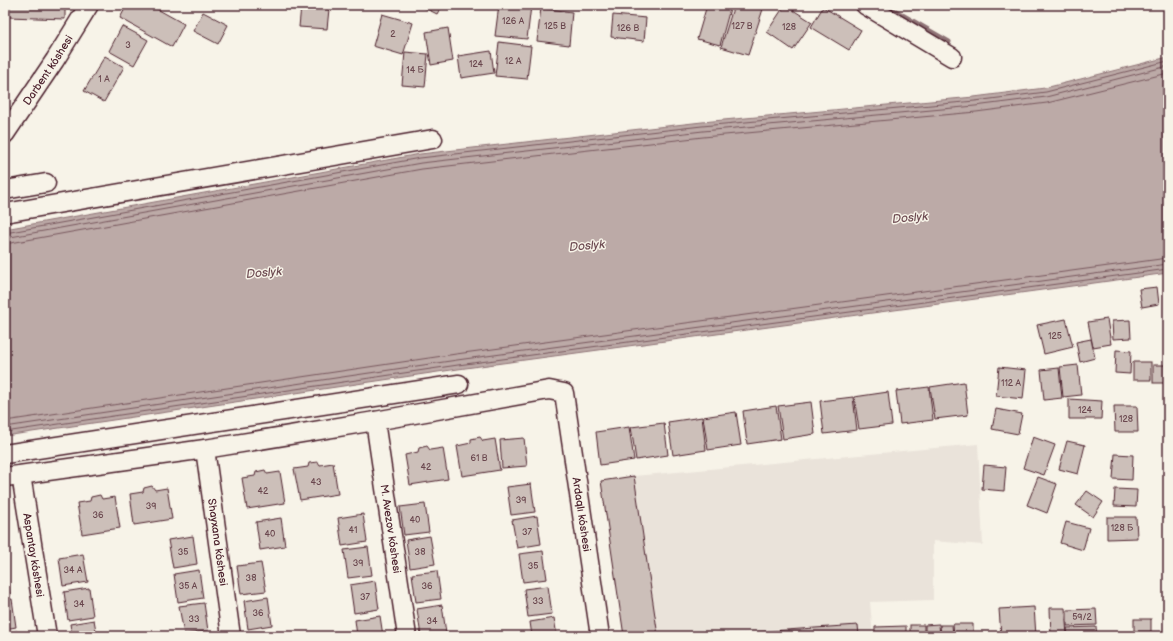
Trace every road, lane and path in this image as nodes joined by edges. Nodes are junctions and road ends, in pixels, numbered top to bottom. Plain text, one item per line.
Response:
1 (89, 5) edge
2 (865, 5) edge
3 (952, 57) dead end
4 (5, 134) edge
5 (433, 139) dead end
6 (46, 183) dead end
7 (5, 190) edge
8 (5, 213) edge
9 (459, 384) dead end
10 (374, 421) junction
11 (205, 448) junction
12 (5, 454) edge
13 (13, 476) edge
14 (47, 636) edge
15 (231, 636) edge
16 (408, 636) edge
17 (600, 636) edge

1 - 4 street, Darbent kóshesi
2 - 3 street
5 - 8 street
6 - 7 street
9 - 12 street
10 - 11 street
10 - 16 street, M. Avezov kóshesi
10 - 17 street, Ardaqlı kóshesi
11 - 13 street
11 - 15 street, Shayxana kóshesi
13 - 14 street, Aspantay kóshesi

